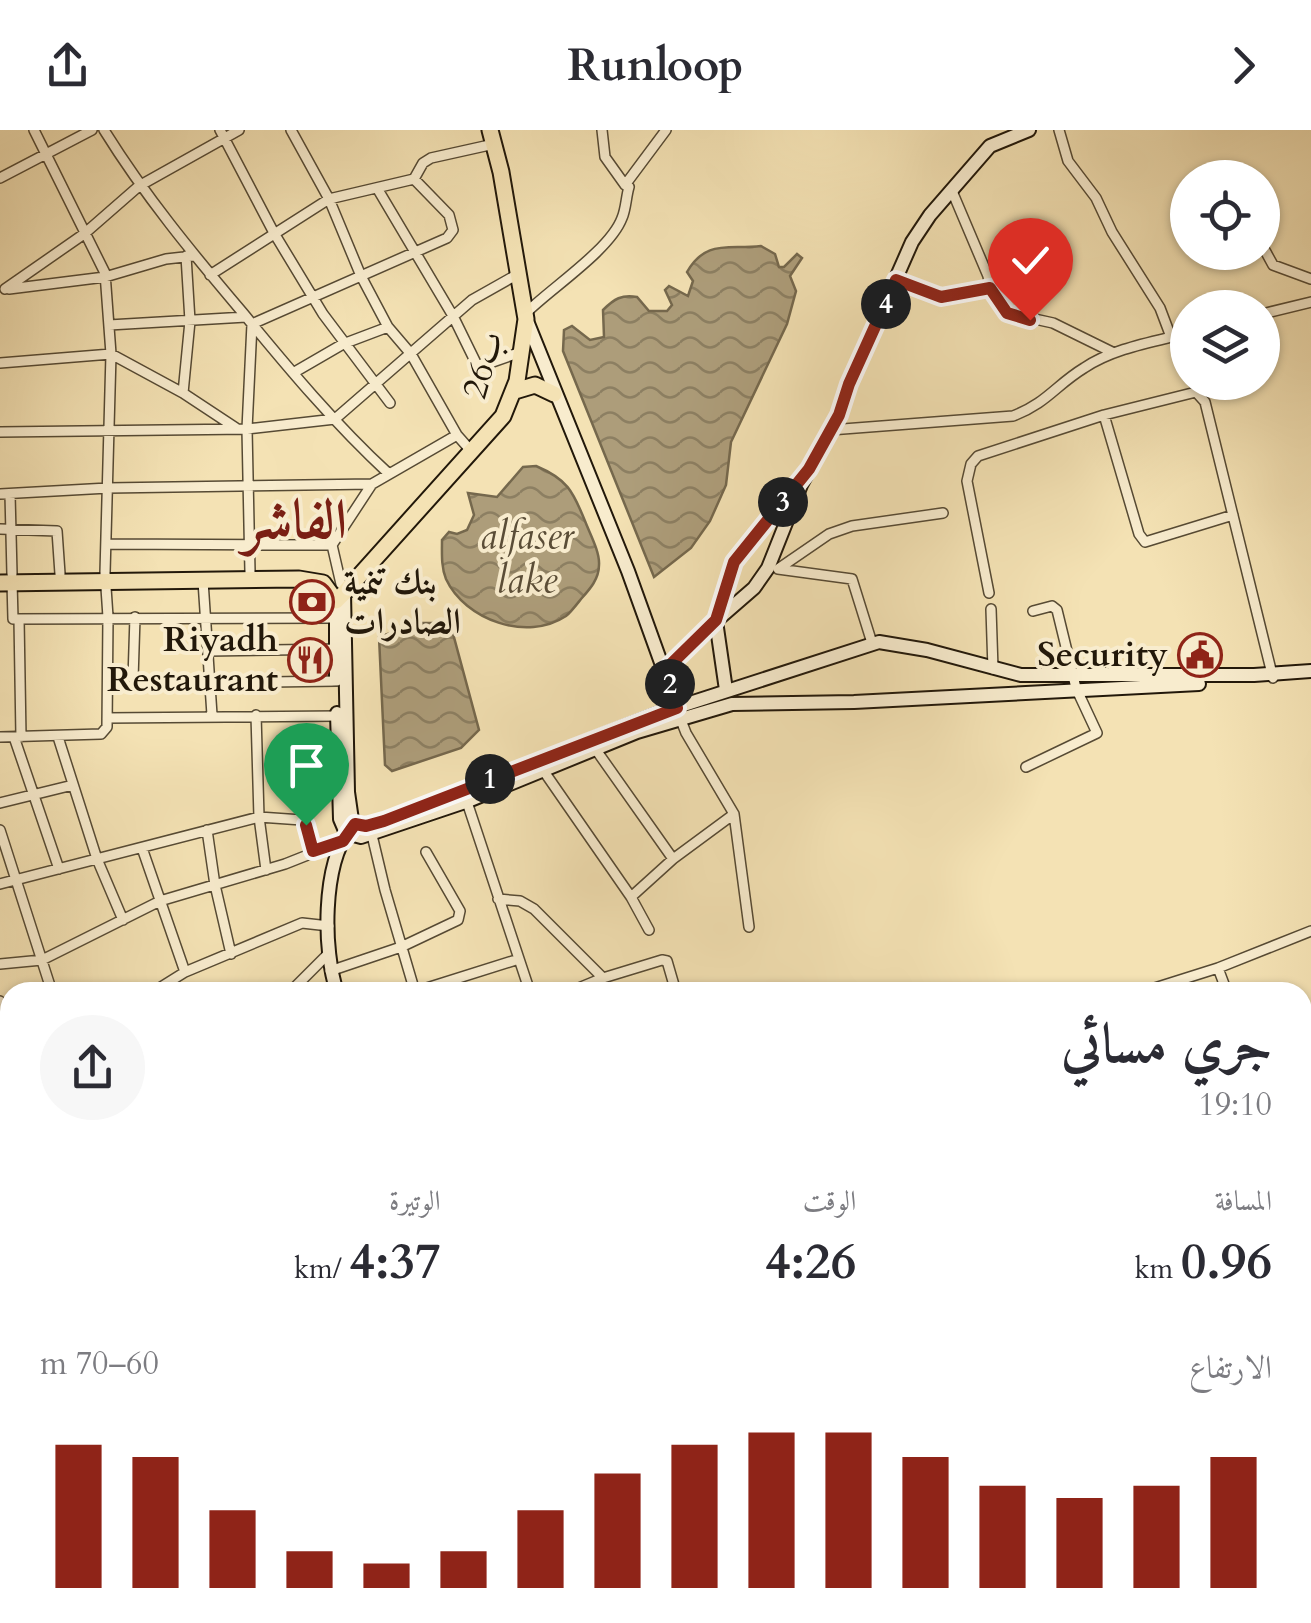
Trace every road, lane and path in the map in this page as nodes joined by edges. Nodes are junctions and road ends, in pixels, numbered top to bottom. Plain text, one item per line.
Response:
1 (34, 130) edge
2 (92, 130) edge
3 (104, 130) edge
4 (240, 130) edge
5 (291, 130) edge
6 (602, 130) edge
7 (666, 130) edge
8 (1029, 130) edge
9 (1059, 130) edge
10 (222, 134) edge
11 (492, 137) edge
12 (48, 154) junction
13 (0, 178) edge
14 (414, 178) junction
15 (625, 185) junction
16 (139, 186) junction
17 (378, 188) junction
18 (952, 191) junction
19 (330, 199) junction
20 (274, 233) junction
21 (84, 234) junction
22 (416, 252) junction
23 (190, 256) junction
24 (1280, 268) edge
25 (518, 274) junction
26 (210, 275) junction
27 (361, 276) junction
28 (105, 277) junction
29 (1311, 279) edge
30 (896, 280) junction
31 (990, 288) junction
32 (2, 290) edge
33 (314, 295) junction
34 (1311, 302) edge
35 (1280, 310) edge
36 (453, 316) junction
37 (526, 316) junction
38 (249, 320) junction
39 (190, 321) junction
40 (109, 324) junction
41 (388, 327) junction
42 (1170, 334) edge
43 (1170, 337) edge
44 (343, 344) junction
45 (523, 351) junction
46 (1114, 353) junction
47 (110, 354) junction
48 (411, 354) junction
49 (0, 362) edge
50 (293, 373) junction
51 (376, 384) junction
52 (515, 391) junction
53 (183, 393) junction
54 (554, 394) junction
55 (390, 403) dead end
56 (1104, 414) junction
57 (334, 419) junction
58 (242, 429) junction
59 (830, 430) junction
60 (110, 431) junction
61 (0, 432) edge
62 (456, 435) junction
63 (472, 452) junction
64 (809, 469) junction
65 (388, 473) junction
66 (372, 484) junction
67 (248, 486) junction
68 (108, 488) junction
69 (5, 494) edge
70 (944, 512) dead end
71 (1233, 516) junction
72 (6, 529) edge
73 (106, 544) junction
74 (332, 545) junction
75 (250, 546) junction
76 (6, 547) edge
77 (773, 568) junction
78 (250, 572) junction
79 (60, 574) junction
80 (6, 578) edge
81 (105, 578) junction
82 (203, 580) junction
83 (336, 589) junction
84 (989, 593) dead end
85 (991, 609) dead end
86 (1033, 611) dead end
87 (108, 617) junction
88 (135, 617) junction
89 (206, 618) junction
90 (336, 618) junction
91 (0, 619) edge
92 (16, 619) junction
93 (716, 620) junction
94 (872, 644) junction
95 (340, 649) junction
96 (208, 651) junction
97 (993, 669) junction
98 (665, 670) junction
99 (1311, 674) edge
100 (1273, 677) junction
101 (336, 681) junction
102 (757, 681) junction
103 (1075, 682) junction
104 (209, 683) junction
105 (726, 690) junction
106 (762, 702) junction
107 (728, 706) junction
108 (678, 713) junction
109 (212, 715) junction
110 (256, 715) junction
111 (341, 716) junction
112 (106, 718) junction
113 (0, 736) edge
114 (18, 737) junction
115 (58, 737) junction
116 (593, 745) junction
117 (1026, 767) dead end
118 (543, 770) junction
119 (524, 772) junction
120 (73, 785) junction
121 (32, 795) junction
122 (466, 796) junction
123 (0, 803) edge
124 (734, 814) junction
125 (259, 817) junction
126 (0, 830) edge
127 (208, 830) junction
128 (371, 830) junction
129 (348, 832) junction
130 (142, 848) junction
131 (313, 851) junction
132 (426, 852) dead end
133 (96, 859) junction
134 (673, 859) junction
135 (59, 869) junction
136 (266, 870) junction
137 (16, 880) junction
138 (0, 884) edge
139 (215, 885) junction
140 (631, 897) junction
141 (498, 900) junction
142 (160, 901) junction
143 (123, 920) junction
144 (328, 926) junction
145 (749, 927) dead end
146 (649, 930) dead end
147 (1311, 931) edge
148 (401, 948) junction
149 (230, 954) junction
150 (328, 954) junction
151 (519, 959) junction
152 (42, 960) junction
153 (0, 964) edge
154 (1218, 968) junction
155 (330, 971) junction
156 (185, 972) junction
157 (603, 978) junction
158 (49, 982) edge
159 (171, 982) edge
160 (300, 982) edge
161 (334, 982) edge
162 (412, 982) edge
163 (447, 982) edge
164 (527, 982) edge
165 (593, 982) edge
166 (673, 982) edge
167 (1174, 982) edge
168 (1223, 982) edge

1 - 12 street
2 - 12 street
3 - 16 street
4 - 10 street
5 - 19 street
6 - 15 street
7 - 15 street
8 - 18 street
9 - 42 street
10 - 16 street
10 - 20 street
11 - 14 street
11 - 25 highway, 26ب
12 - 13 street
12 - 21 street
14 - 17 street
14 - 22 street
15 - 37 street
16 - 21 street
16 - 23 street
17 - 19 street
17 - 22 street
18 - 30 street
18 - 31 street
19 - 20 street
19 - 27 street
20 - 26 street
20 - 33 street
21 - 28 street
21 - 32 street
22 - 27 street
22 - 36 street
23 - 26 street
23 - 28 street
23 - 39 street
24 - 29 street
25 - 36 street
25 - 37 highway, 26ب
26 - 38 street
27 - 33 street
27 - 41 street
28 - 32 street
28 - 40 street
30 - 31 street
30 - 59 street
31 - 46 street
33 - 38 street
33 - 44 street
34 - 35 street
36 - 45 street
36 - 48 street
37 - 45 highway, 26ب
37 - 54 street
38 - 39 street
38 - 50 street
38 - 58 street
39 - 40 street
39 - 53 street
40 - 47 street
41 - 44 street
41 - 48 street
43 - 46 street
44 - 50 street
44 - 51 street
45 - 52 highway, 26ب
46 - 59 street
47 - 49 street
47 - 53 street
47 - 60 street
48 - 51 street
48 - 62 street
50 - 57 street
51 - 55 street
51 - 57 street
52 - 54 highway
52 - 63 highway, 26ب
53 - 58 street
54 - 98 street
56 - 71 street
56 - 71 street
56 - 84 street
57 - 58 street
57 - 65 street
58 - 60 street
58 - 67 street
59 - 64 street
60 - 61 street
60 - 68 street
62 - 63 street
62 - 65 street
63 - 83 highway, 26ب
64 - 77 street
64 - 93 street
65 - 66 street
66 - 67 street
66 - 74 street
67 - 68 street
67 - 75 street
68 - 69 street
68 - 73 street
69 - 72 street
70 - 77 street
71 - 100 street
72 - 76 street
72 - 79 street
73 - 75 street
73 - 81 street
74 - 75 street
74 - 83 street
75 - 78 street
76 - 80 street
77 - 93 street
77 - 94 street
78 - 81 highway
78 - 83 highway
79 - 80 highway
79 - 81 highway
80 - 81 highway
80 - 92 street
81 - 82 highway
81 - 87 street
82 - 83 highway
82 - 89 street
83 - 90 street
83 - 95 street
85 - 97 street
86 - 103 street
87 - 88 street
87 - 92 street
87 - 112 street
88 - 89 street
88 - 104 street
89 - 90 street
89 - 96 street
90 - 95 street
91 - 92 street
92 - 114 street
93 - 98 street
93 - 105 street
94 - 97 street
94 - 102 street
95 - 96 street
95 - 101 street
95 - 111 street
96 - 104 street
97 - 103 street
98 - 108 street
99 - 100 street
100 - 103 street
101 - 104 street
101 - 111 street
102 - 105 street
102 - 106 street
103 - 106 street
103 - 117 street
104 - 109 street
105 - 107 street
105 - 108 street
106 - 107 street
107 - 108 street
108 - 116 street
108 - 124 street
109 - 110 street
109 - 112 street
110 - 111 street
110 - 125 street
111 - 129 street
112 - 115 street
113 - 114 street
114 - 115 street
114 - 121 street
115 - 120 street
116 - 118 street
116 - 119 street
116 - 134 street
118 - 119 street
118 - 140 street
119 - 122 street
120 - 121 street
120 - 133 street
121 - 123 street
121 - 135 street
122 - 128 street
122 - 141 street
124 - 134 street
124 - 145 street
125 - 127 street
125 - 131 street
125 - 136 street
126 - 137 street
127 - 130 street
127 - 139 street
128 - 129 street
128 - 148 street
129 - 131 street
129 - 144 street
130 - 133 street
130 - 142 street
131 - 136 street
132 - 148 street
133 - 135 street
133 - 143 street
134 - 140 street
135 - 137 street
136 - 139 street
137 - 138 street
137 - 152 street
139 - 142 street
139 - 149 street
140 - 146 street
141 - 151 street
141 - 157 street
142 - 143 street
142 - 156 street
143 - 152 street
144 - 149 street
144 - 150 street
147 - 154 street
148 - 155 street
148 - 162 street
149 - 156 street
150 - 155 street
150 - 160 street
151 - 163 street
151 - 164 street
152 - 153 street
152 - 158 street
154 - 167 street
154 - 168 street
155 - 161 street
156 - 159 street
157 - 165 street
157 - 166 street

